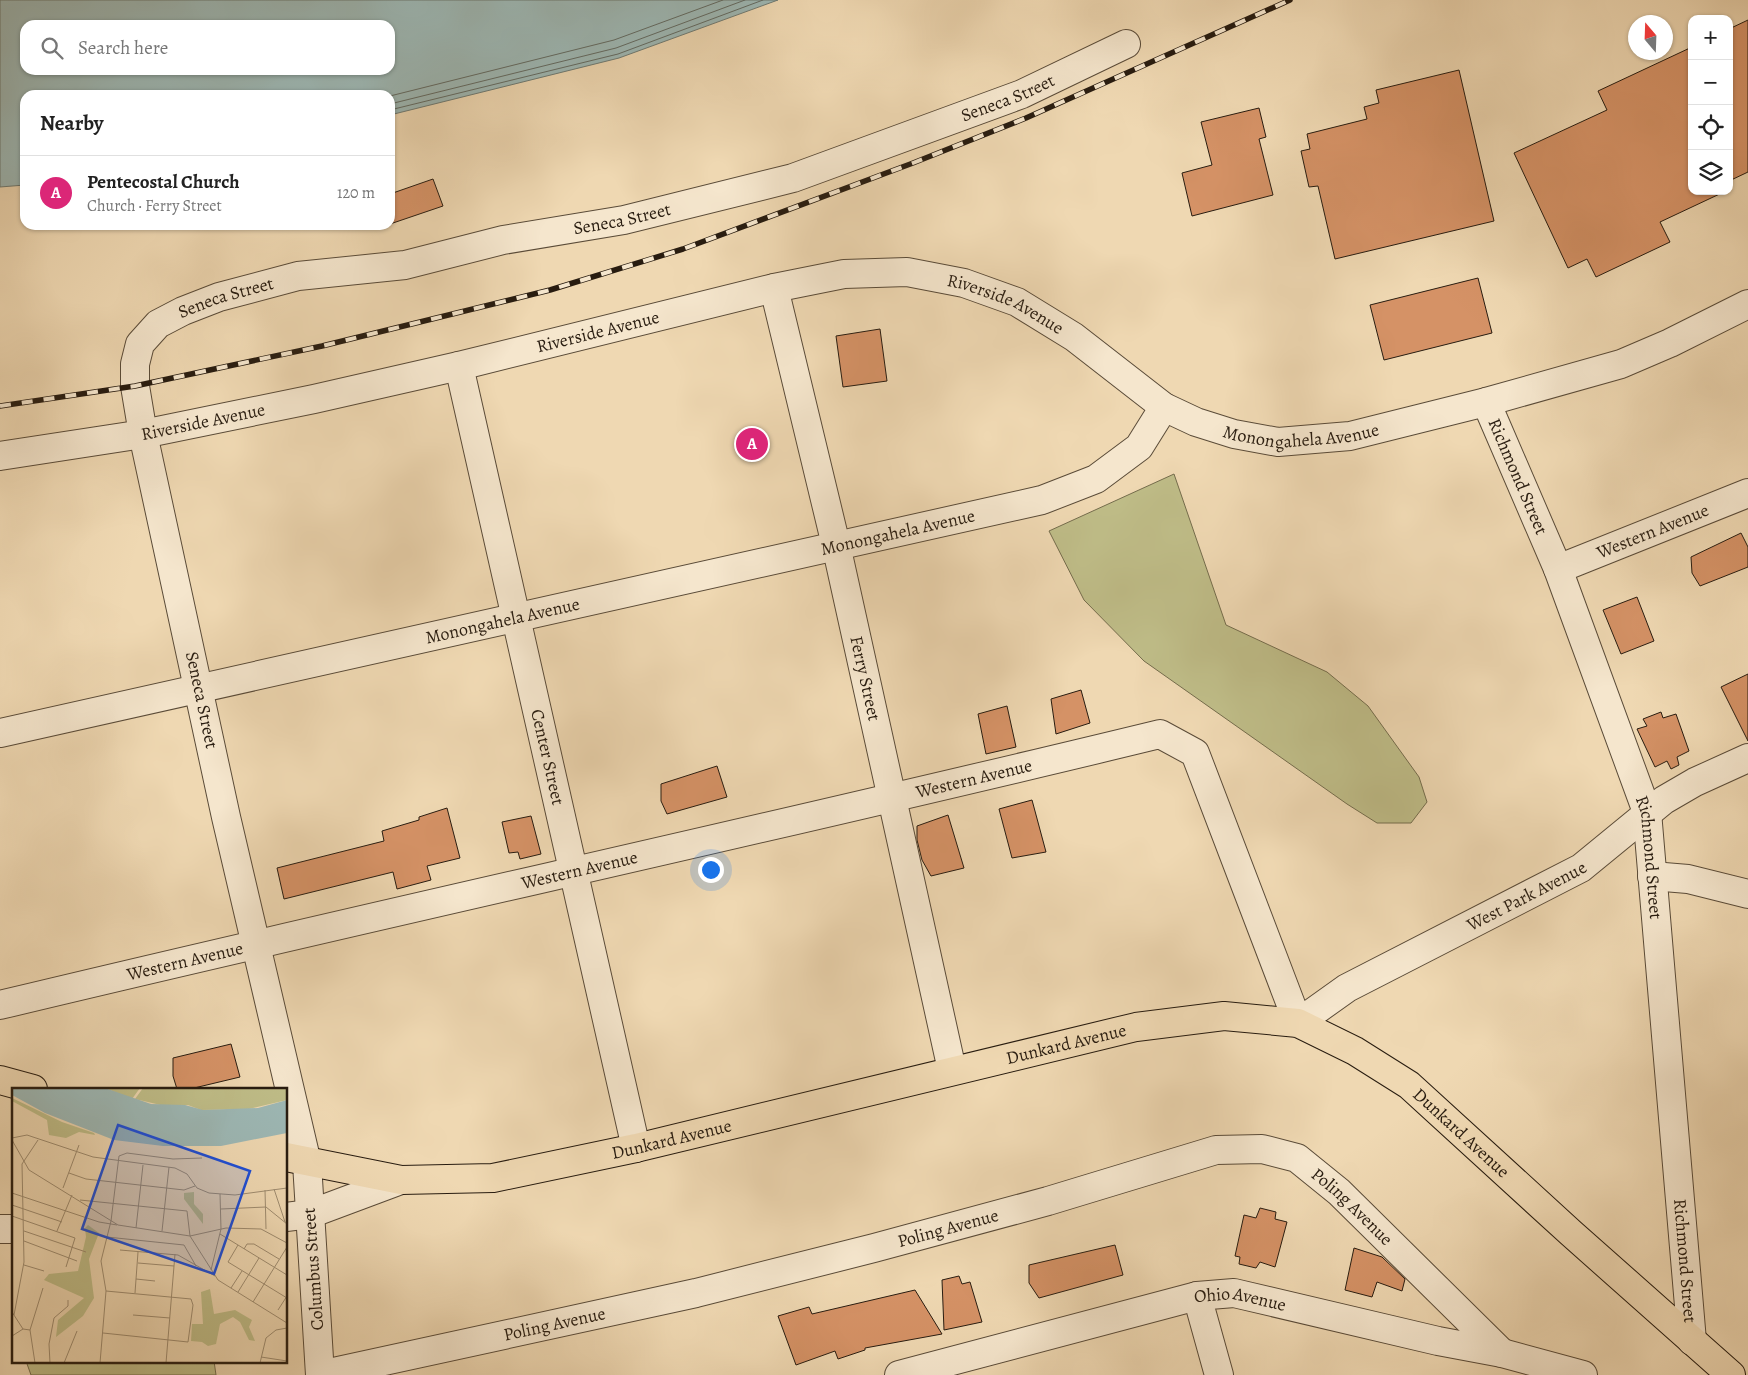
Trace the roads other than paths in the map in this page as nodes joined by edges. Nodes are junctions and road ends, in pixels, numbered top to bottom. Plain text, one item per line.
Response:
1 (1126, 44) dead end
2 (774, 288) junction
3 (1748, 304) edge
4 (460, 366) junction
5 (1486, 402) junction
6 (1164, 407) junction
7 (143, 434) junction
8 (0, 456) edge
9 (1748, 493) edge
10 (836, 545) junction
11 (1558, 569) junction
12 (514, 617) junction
13 (199, 687) junction
14 (0, 733) edge
15 (1748, 758) edge
16 (893, 799) junction
17 (1647, 812) junction
18 (576, 871) junction
19 (1652, 876) junction
20 (1748, 894) edge
21 (256, 944) junction
22 (0, 1005) edge
23 (1298, 1023) junction
24 (952, 1070) junction
25 (0, 1080) edge
26 (29, 1088) edge
27 (283, 1088) edge
28 (288, 1117) edge
29 (636, 1148) junction
30 (296, 1160) edge
31 (400, 1180) junction
32 (298, 1215) edge
33 (1197, 1296) junction
34 (1692, 1341) junction
35 (1502, 1353) junction
36 (320, 1375) edge
37 (899, 1375) edge
38 (1219, 1375) edge
39 (1583, 1375) edge
40 (1731, 1375) edge

1 - 7 street, Seneca Street
2 - 4 street, Riverside Avenue
2 - 6 street, Riverside Avenue
2 - 10 street, Ferry Street
3 - 5 street, Monongahela Avenue
4 - 7 street, Riverside Avenue
4 - 12 street, Center Street
5 - 6 street, Monongahela Avenue
5 - 11 street, Richmond Street
6 - 10 street, Monongahela Avenue
7 - 8 street, Riverside Avenue
7 - 13 street, Seneca Street
9 - 11 street, Western Avenue
10 - 12 street, Monongahela Avenue
10 - 16 street, Ferry Street
11 - 17 street, Richmond Street
12 - 13 street, Monongahela Avenue
12 - 18 street, Center Street
13 - 14 street, Monongahela Avenue
13 - 21 street, Seneca Street
15 - 17 street, West Park Avenue
16 - 18 street, Western Avenue
16 - 23 street, Western Avenue
16 - 24 street, Ferry Street
17 - 19 street, Richmond Street
17 - 23 street, West Park Avenue
18 - 21 street, Western Avenue
18 - 29 street, Center Street
19 - 20 street
19 - 34 street, Richmond Street
21 - 22 street, Western Avenue
21 - 27 street, Seneca Street
23 - 24 main road, Dunkard Avenue
23 - 34 main road, Dunkard Avenue
24 - 29 main road, Dunkard Avenue
25 - 26 main road
28 - 30 street, Seneca Street
29 - 31 main road, Dunkard Avenue
30 - 31 main road, Dunkard Avenue
30 - 32 street, Columbus Street
31 - 32 street
32 - 36 street, Columbus Street
33 - 35 street, Ohio Avenue
33 - 37 street, Ohio Avenue
33 - 38 street
34 - 40 main road, Dunkard Avenue
35 - 36 street, Poling Avenue
35 - 39 street, Ohio Avenue

